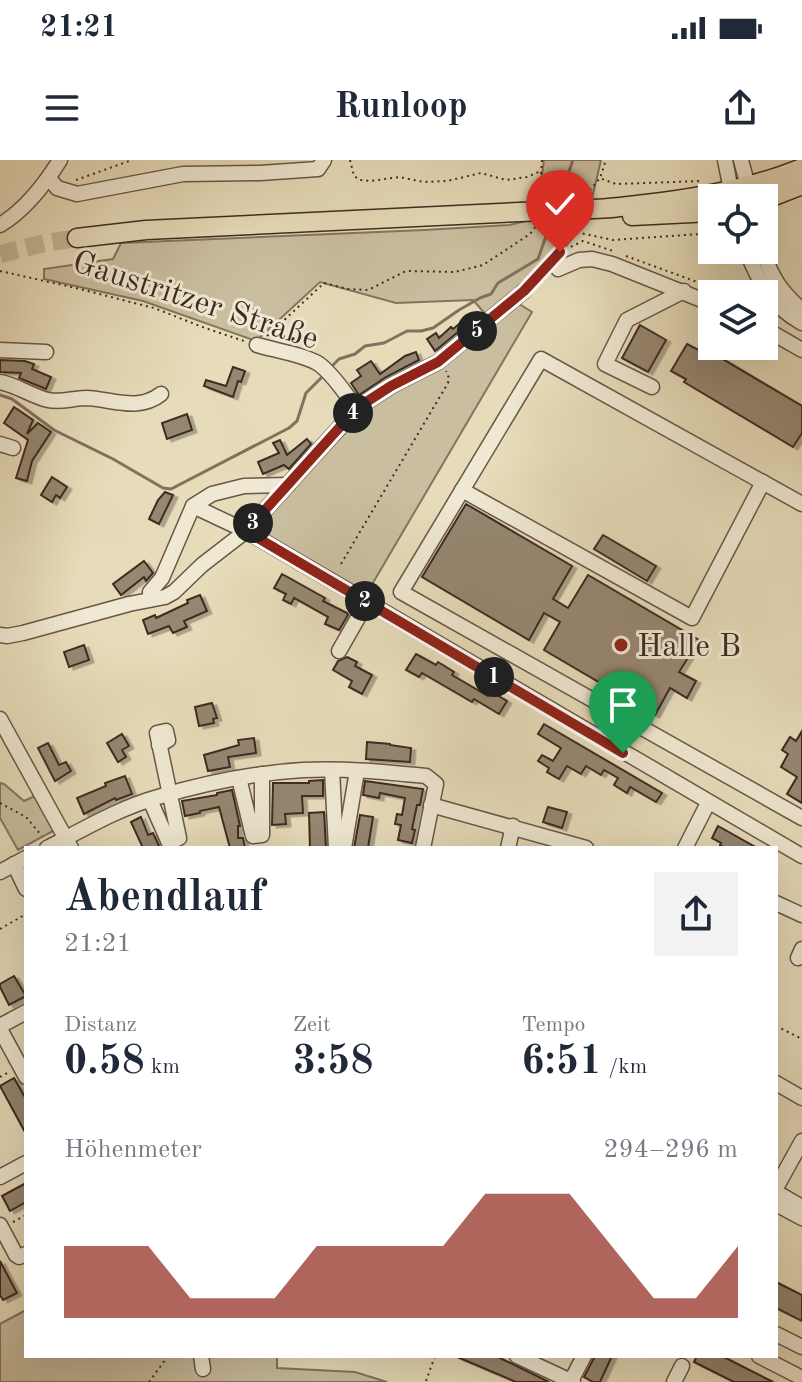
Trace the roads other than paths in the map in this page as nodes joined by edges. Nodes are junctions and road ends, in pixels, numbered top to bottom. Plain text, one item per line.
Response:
1 (60, 160) edge
2 (194, 160) edge
3 (252, 160) edge
4 (324, 160) edge
5 (725, 160) edge
6 (741, 160) edge
7 (802, 168) edge
8 (260, 173) junction
9 (183, 174) junction
10 (53, 183) junction
11 (736, 184) edge
12 (740, 184) edge
13 (762, 184) edge
14 (802, 185) edge
15 (778, 194) edge
16 (698, 198) edge
17 (592, 206) junction
18 (698, 213) edge
19 (0, 225) edge
20 (77, 238) tunnel mouth
21 (752, 264) edge
22 (768, 264) edge
23 (558, 269) dead end
24 (524, 291) road end
25 (684, 291) junction
26 (698, 298) edge
27 (802, 310) edge
28 (802, 323) edge
29 (778, 336) edge
30 (257, 345) road end
31 (0, 350) edge
32 (802, 350) edge
33 (46, 352) dead end
34 (0, 382) edge
35 (652, 387) dead end
36 (161, 394) dead end
37 (357, 408) junction
38 (763, 482) junction
39 (288, 485) junction
40 (462, 490) junction
41 (802, 504) edge
42 (193, 506) junction
43 (246, 531) junction
44 (151, 599) junction
45 (367, 602) junction
46 (0, 635) edge
47 (339, 651) dead end
48 (0, 719) edge
49 (159, 745) dead end
50 (332, 770) junction
51 (357, 771) junction
52 (262, 774) junction
53 (239, 778) junction
54 (170, 794) junction
55 (150, 800) junction
56 (708, 803) junction
57 (431, 805) junction
58 (802, 818) edge
59 (513, 826) junction
60 (68, 843) edge
61 (170, 845) edge
62 (336, 846) edge
63 (344, 846) edge
64 (423, 846) edge
65 (508, 846) edge
66 (579, 846) edge
67 (686, 846) edge
68 (802, 856) edge
69 (13, 865) edge
70 (24, 885) edge
71 (778, 904) edge
72 (802, 915) edge
73 (24, 1013) edge
74 (0, 1028) edge
75 (24, 1073) edge
76 (778, 1084) edge
77 (802, 1098) edge
78 (802, 1141) edge
79 (24, 1164) edge
80 (0, 1177) edge
81 (778, 1186) edge
82 (778, 1191) edge
83 (778, 1205) edge
84 (802, 1207) edge
85 (802, 1218) edge
86 (1, 1226) edge
87 (24, 1255) edge
88 (778, 1335) edge
89 (802, 1347) edge
90 (521, 1358) edge
91 (583, 1358) edge
92 (763, 1358) edge
93 (682, 1366) dead end
94 (802, 1378) edge
95 (572, 1382) edge
96 (674, 1382) edge

1 - 10 street
2 - 9 street
3 - 8 street
4 - 8 street
5 - 11 street
6 - 12 street
7 - 13 main road
8 - 9 street
9 - 10 street
10 - 19 street
14 - 15 main road
16 - 17 main road
17 - 18 main road
17 - 20 main road, bridge
21 - 28 street
22 - 27 street
23 - 25 street
24 - 37 street
25 - 26 street
25 - 35 street
29 - 32 street
30 - 37 street, Gaustritzer Straße
31 - 33 street
34 - 36 street
37 - 39 street
38 - 40 street
38 - 40 street
38 - 41 street
39 - 42 street
39 - 43 street
40 - 58 street
42 - 43 street
42 - 44 street
43 - 44 street
43 - 45 street
44 - 46 street
45 - 47 street
45 - 56 street
48 - 60 street
49 - 54 street
50 - 51 street
50 - 52 street
50 - 62 street
51 - 57 street
51 - 63 street
52 - 53 street
52 - 53 street
53 - 54 street
54 - 55 street
54 - 61 street
55 - 60 street
55 - 61 street
56 - 67 street
56 - 68 street
57 - 59 street
57 - 64 street
59 - 65 street
59 - 66 street
69 - 70 street
71 - 72 street
73 - 74 street
74 - 75 street
76 - 77 street
78 - 81 street
79 - 80 street
82 - 84 street
83 - 85 street
86 - 87 street
88 - 89 street
90 - 95 street
91 - 95 street
92 - 94 street
93 - 96 street

